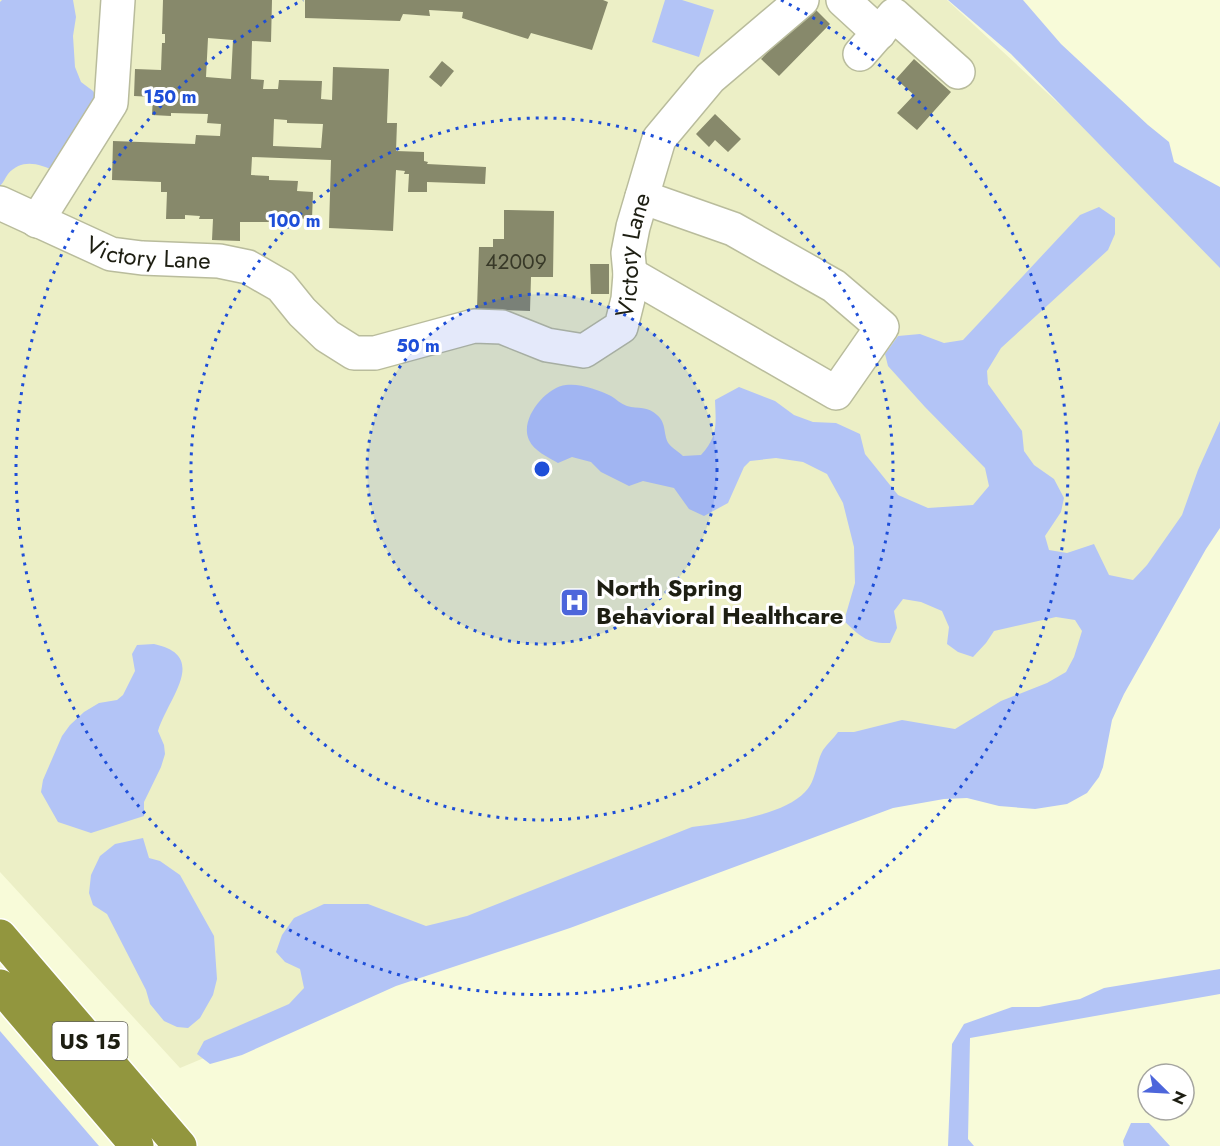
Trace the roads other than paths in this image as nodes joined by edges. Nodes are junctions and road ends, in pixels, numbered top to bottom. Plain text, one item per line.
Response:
1 (118, 0) edge
2 (802, 0) edge
3 (843, 0) edge
4 (958, 72) dead end
5 (642, 197) junction
6 (0, 203) edge
7 (37, 221) junction
8 (630, 274) junction
9 (0, 936) edge
10 (0, 986) edge
11 (137, 1146) edge
12 (180, 1146) edge

1 - 7 street
2 - 5 street, Victory Lane
3 - 4 street
5 - 8 street, Victory Lane
5 - 8 street
6 - 7 street, Victory Lane
7 - 8 street, Victory Lane
9 - 12 highway, US 15
10 - 11 highway, US 15

